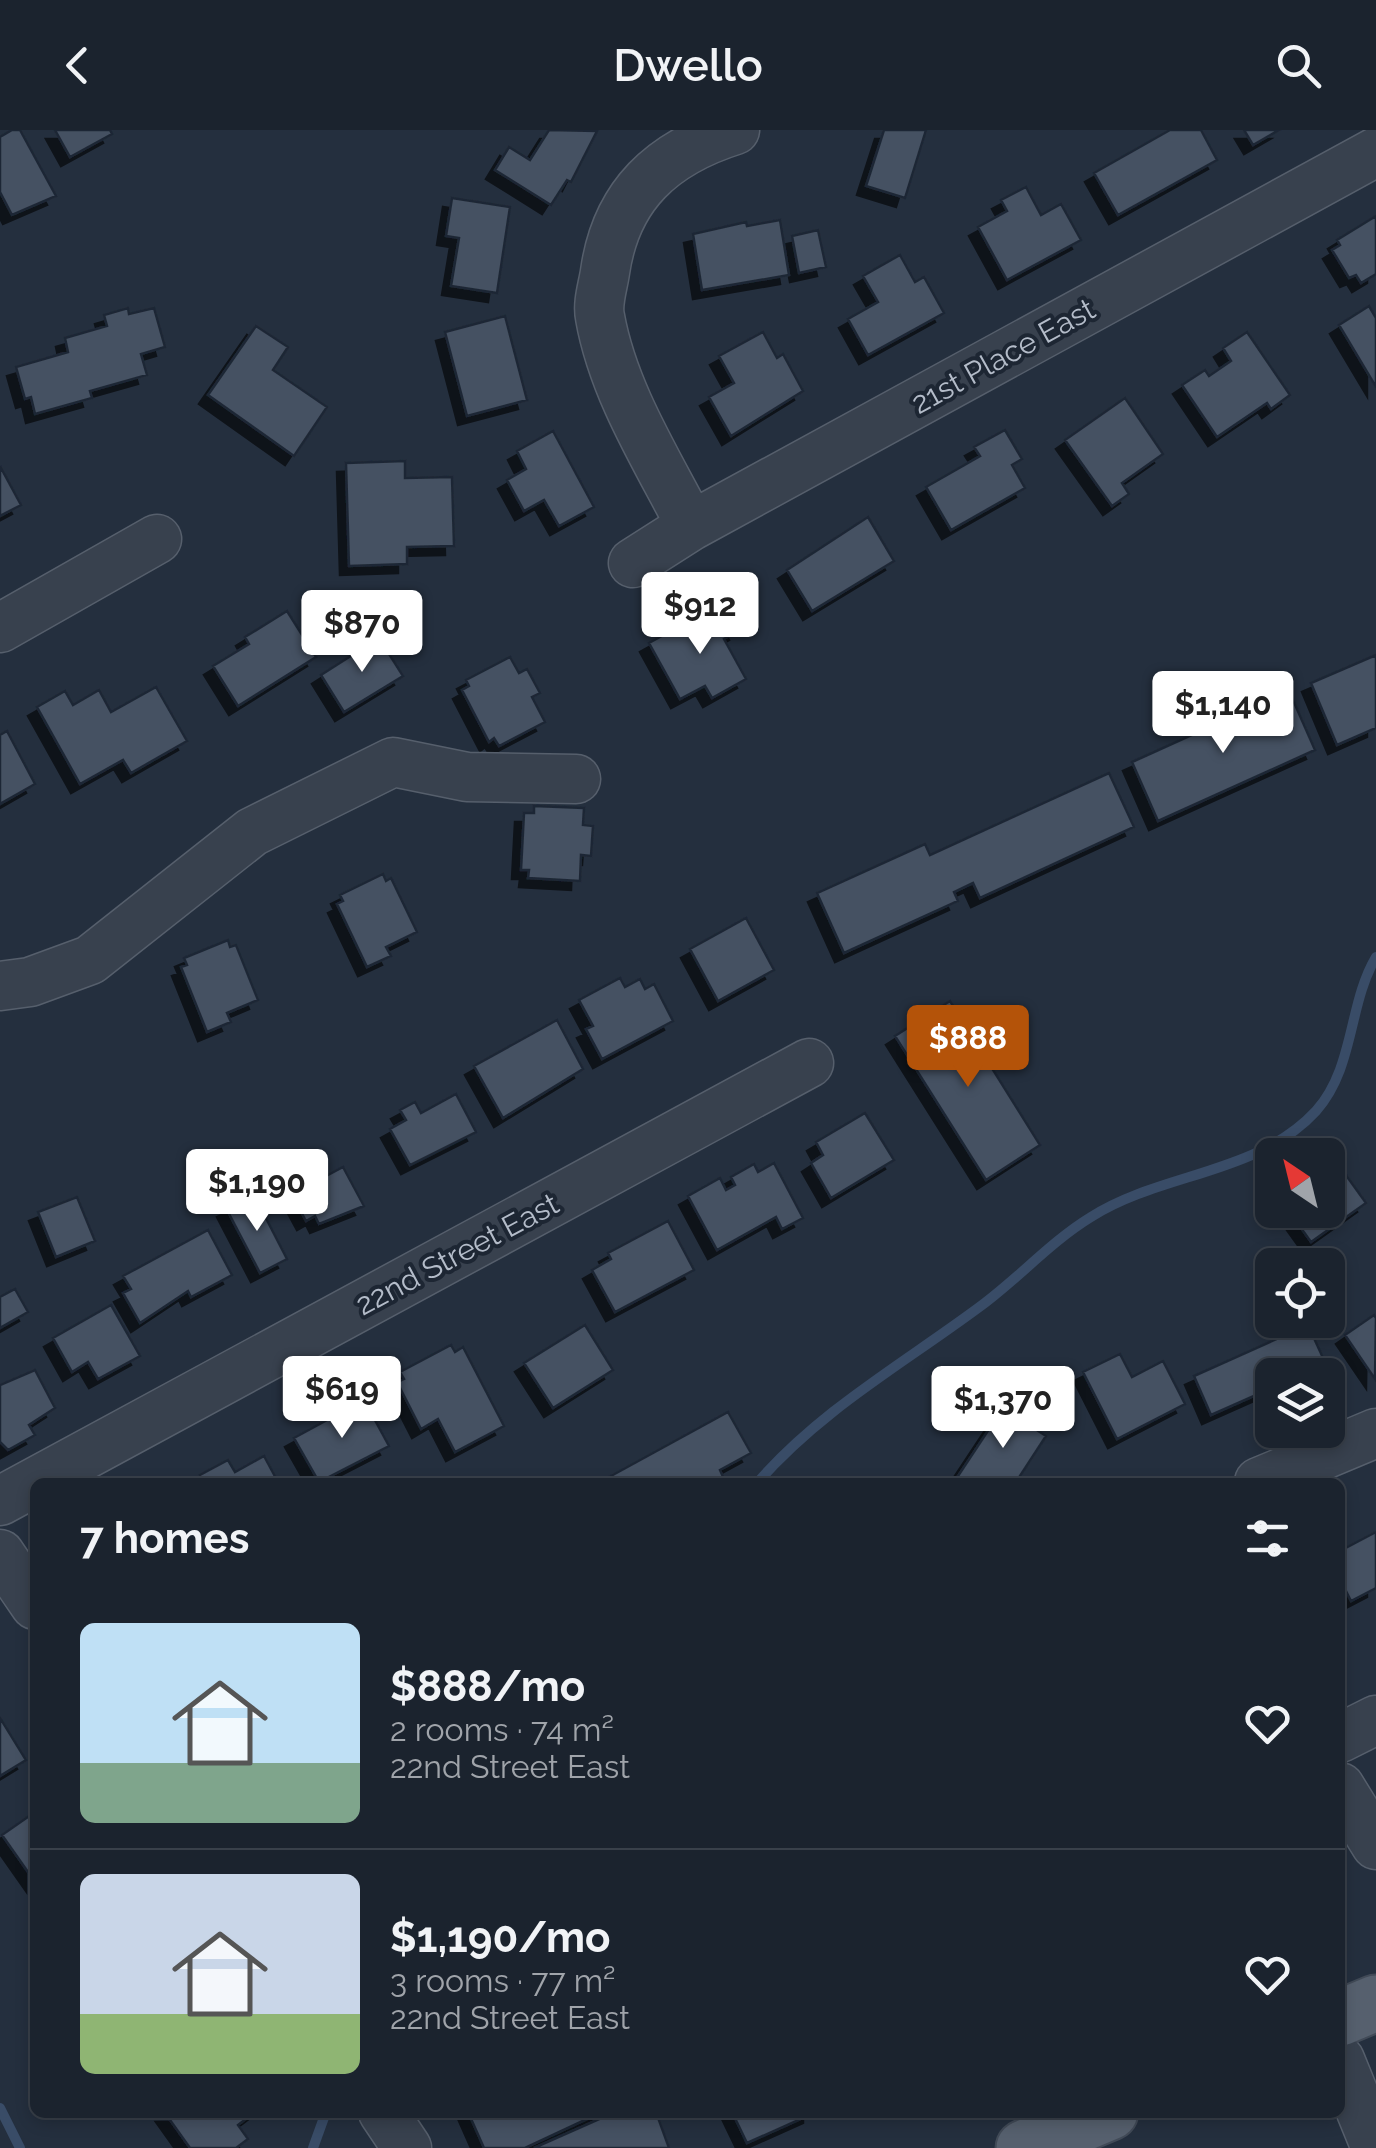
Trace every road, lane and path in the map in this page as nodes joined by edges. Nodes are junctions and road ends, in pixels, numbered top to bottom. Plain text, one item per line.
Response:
1 (735, 130) edge
2 (1376, 152) edge
3 (691, 526) junction
4 (157, 539) dead end
5 (632, 563) dead end
6 (0, 628) edge
7 (576, 779) dead end
8 (0, 986) edge
9 (809, 1064) dead end
10 (1376, 1433) edge
11 (44, 1478) edge
12 (1269, 1478) edge
13 (30, 1486) edge
14 (0, 1502) edge
15 (0, 1554) edge
16 (30, 1597) edge
17 (1376, 1720) edge
18 (1345, 1736) edge
19 (1354, 1788) edge
20 (1376, 1845) edge
21 (1376, 2003) edge
22 (1345, 2016) edge
23 (1345, 2072) edge
24 (387, 2118) edge
25 (1096, 2118) edge
26 (407, 2148) edge
27 (1024, 2148) edge
28 (1376, 2148) edge

1 - 3 street
2 - 3 street, 21st Place East
3 - 5 street, 21st Place East
4 - 6 street
7 - 8 street
9 - 11 street, 22nd Street East
10 - 12 street
13 - 14 street, 22nd Street East
15 - 16 street
17 - 18 street
19 - 20 street
21 - 22 main road
23 - 28 street
24 - 26 street
25 - 27 main road

